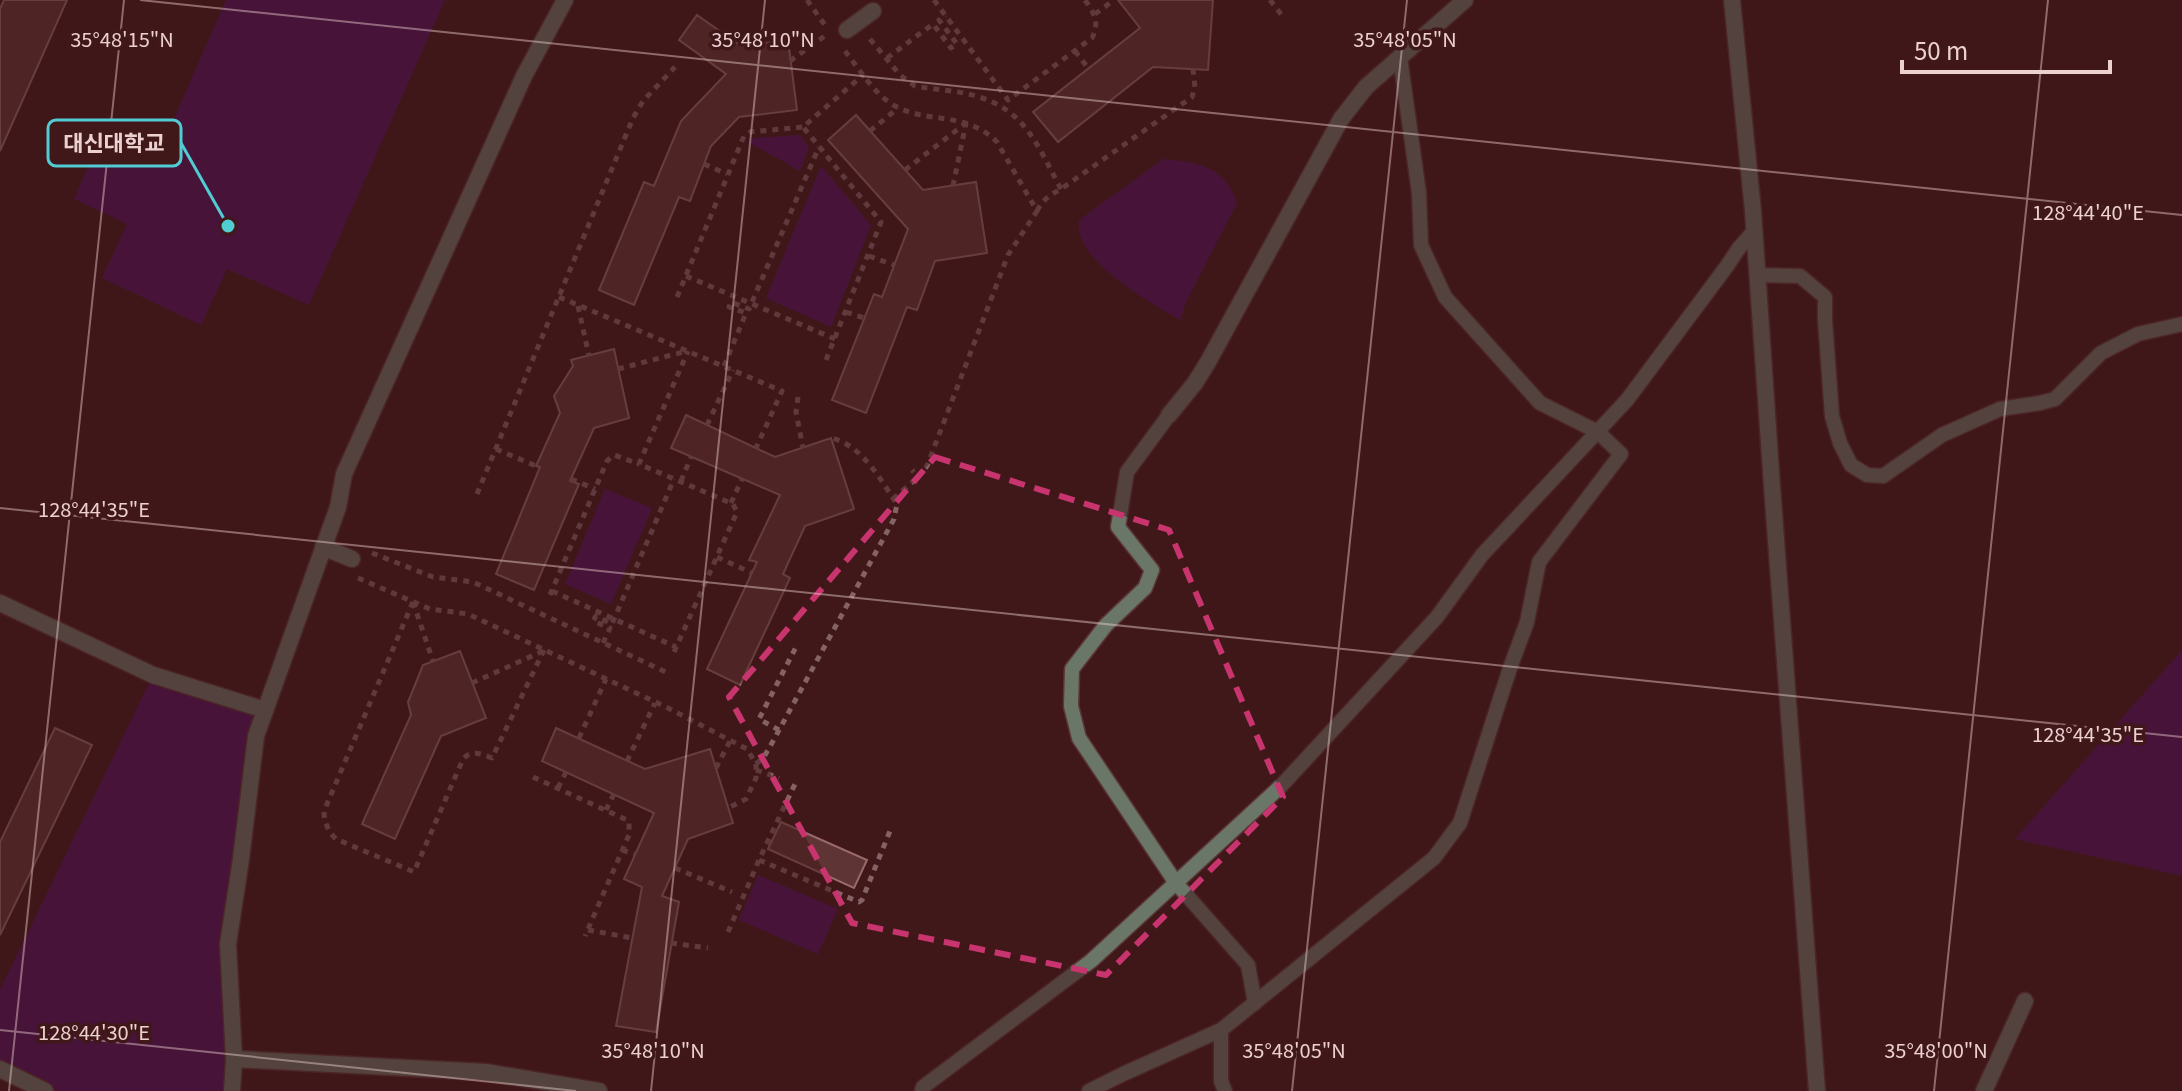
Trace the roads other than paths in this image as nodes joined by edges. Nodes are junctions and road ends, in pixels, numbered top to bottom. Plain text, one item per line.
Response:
1 (565, 0) edge
2 (1465, 0) edge
3 (1732, 0) edge
4 (873, 11) dead end
5 (847, 31) road end
6 (1400, 57) junction
7 (1754, 231) junction
8 (1758, 275) junction
9 (2182, 324) edge
10 (1169, 415) joint
11 (1598, 432) junction
12 (323, 547) junction
13 (349, 566) road end
14 (0, 603) edge
15 (265, 710) junction
16 (1176, 883) junction
17 (2025, 1001) dead end
18 (1255, 1003) junction
19 (1221, 1030) junction
20 (234, 1059) junction
21 (0, 1069) edge
22 (45, 1091) edge
23 (232, 1091) edge
24 (599, 1091) edge
25 (922, 1091) edge
26 (1089, 1091) edge
27 (1225, 1091) edge
28 (1817, 1091) edge
29 (1984, 1091) edge

1 - 12 street
2 - 6 street
3 - 7 street
4 - 5 street
6 - 10 street
6 - 11 lane
7 - 8 street
7 - 11 lane
8 - 9 lane
8 - 28 street
10 - 16 lane
11 - 16 lane
11 - 18 lane
12 - 13 street
12 - 15 street
14 - 15 street
15 - 20 street
16 - 18 lane
16 - 25 lane
17 - 29 street
18 - 19 lane
19 - 26 lane
19 - 27 lane
20 - 23 street
20 - 24 street
21 - 22 street

